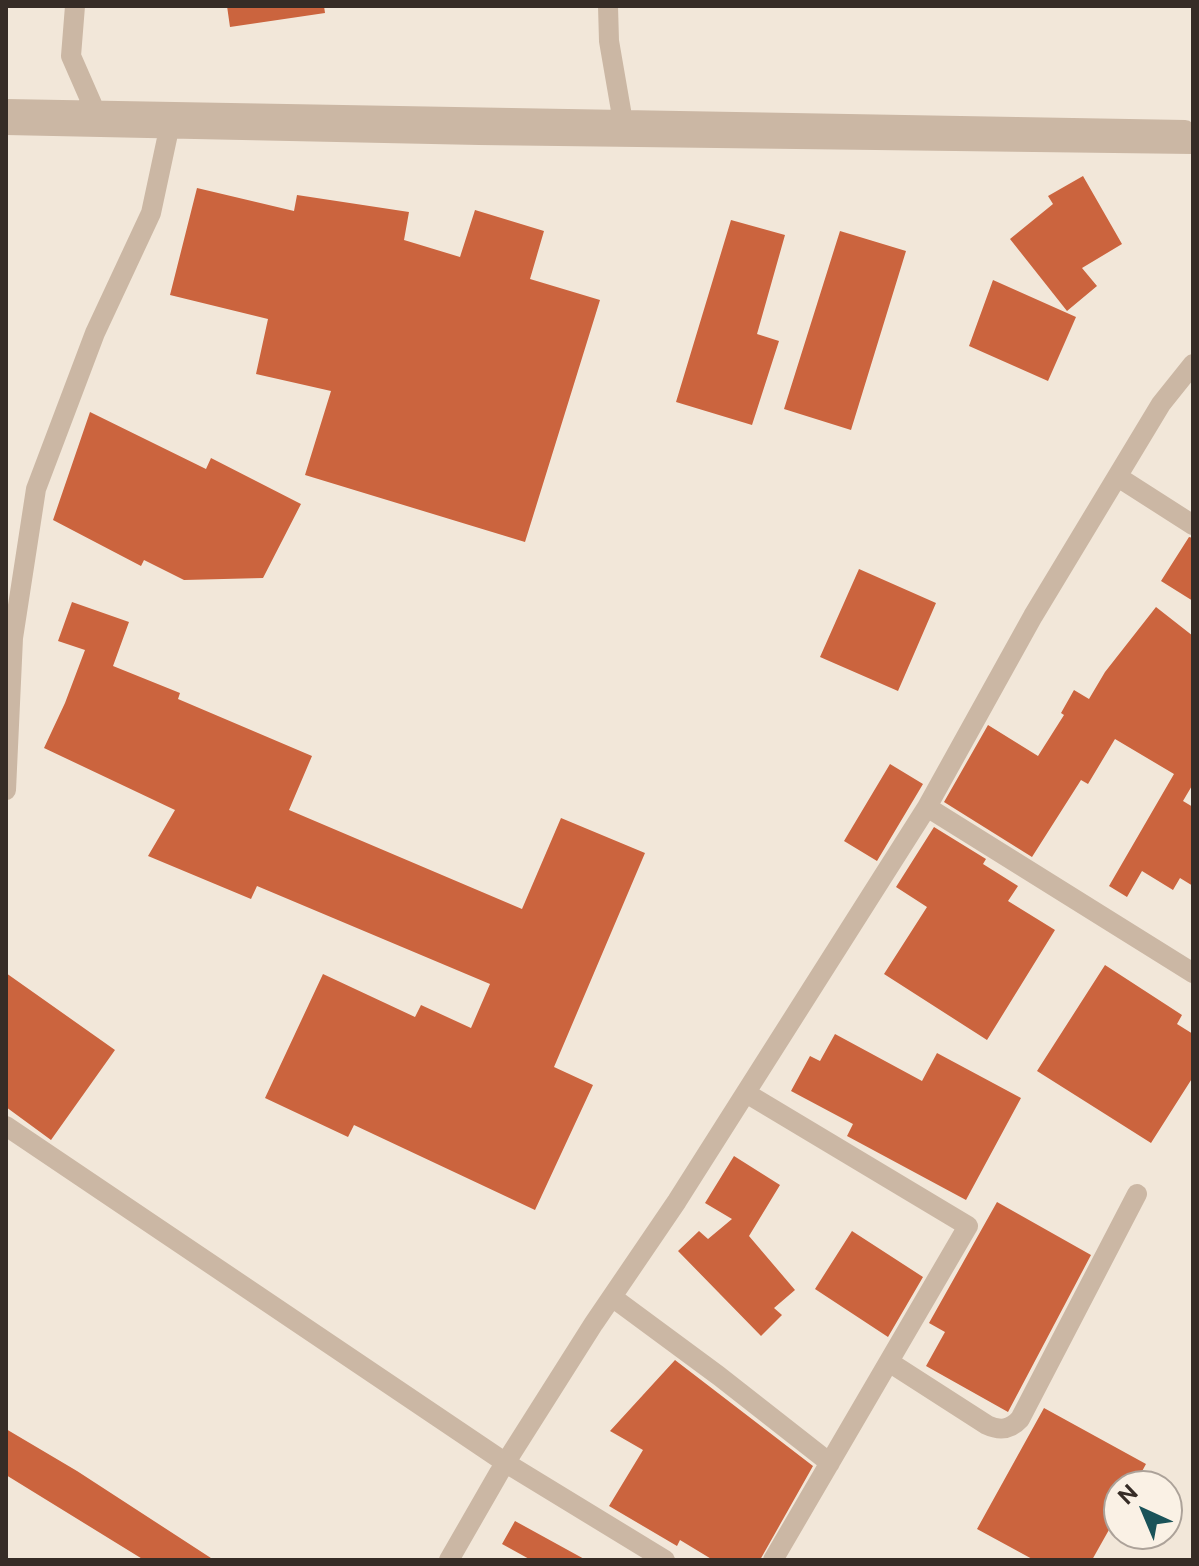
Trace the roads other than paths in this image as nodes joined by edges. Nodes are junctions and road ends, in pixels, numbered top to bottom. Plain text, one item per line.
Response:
1 (75, 6) edge
2 (608, 6) edge
3 (6, 109) edge
4 (98, 118) junction
5 (623, 122) junction
6 (6, 125) edge
7 (169, 129) junction
8 (1193, 130) edge
9 (1193, 144) edge
10 (1193, 364) edge
11 (1118, 477) junction
12 (1193, 525) edge
13 (6, 790) edge
14 (927, 807) junction
15 (1193, 973) edge
16 (746, 1093) junction
17 (6, 1126) edge
18 (1137, 1194) dead end
19 (612, 1297) junction
20 (889, 1362) junction
21 (506, 1463) junction
22 (830, 1463) junction
23 (449, 1560) edge
24 (665, 1560) edge
25 (773, 1560) edge

1 - 4 street
2 - 5 street
3 - 4 street
4 - 5 street
4 - 6 street
4 - 7 street
5 - 8 street
7 - 9 street
7 - 13 street
10 - 11 street
11 - 12 street
11 - 14 street
14 - 15 street
14 - 16 street
16 - 19 street
16 - 20 street
17 - 21 street
18 - 20 street
19 - 21 street
19 - 22 street
20 - 22 street
21 - 23 street
21 - 24 street
22 - 25 street

